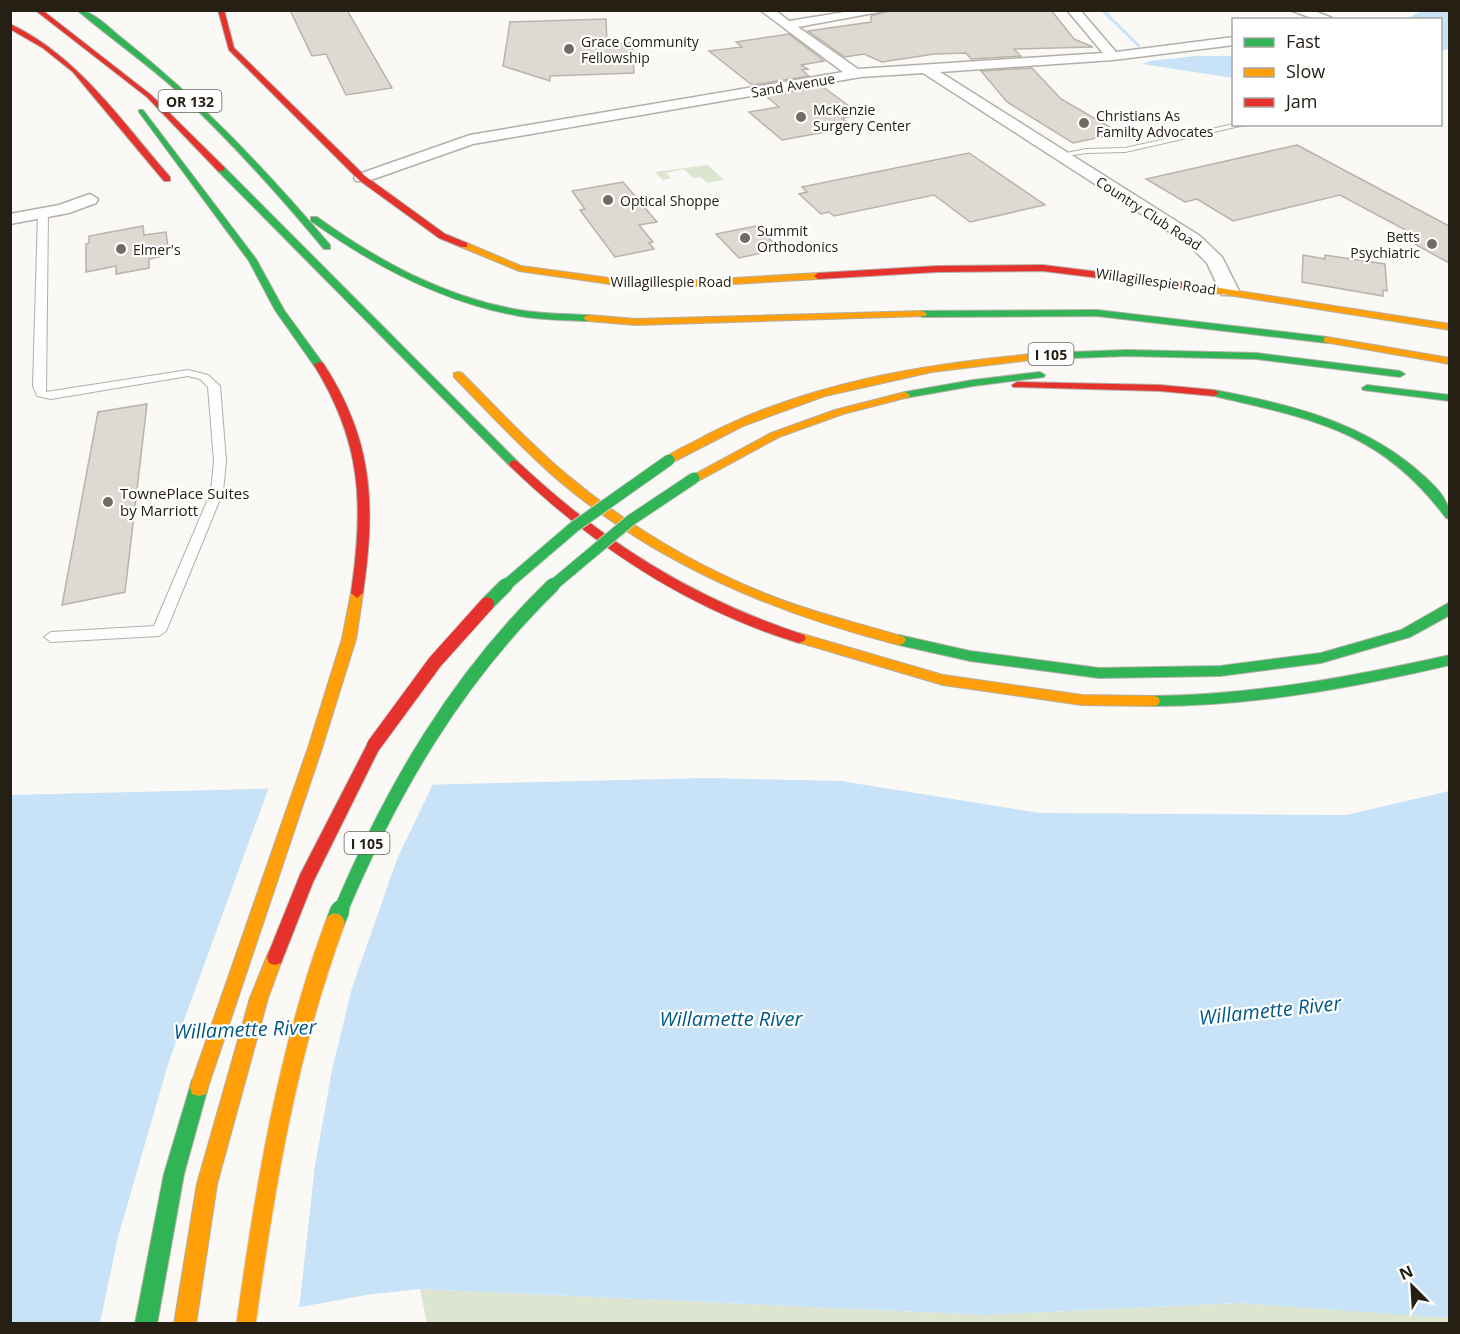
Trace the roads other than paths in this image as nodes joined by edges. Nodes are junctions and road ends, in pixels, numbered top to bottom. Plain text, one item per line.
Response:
1 (38, 10) edge
2 (80, 10) edge
3 (221, 10) edge
4 (766, 10) edge
5 (884, 10) edge
6 (1073, 10) edge
7 (1296, 10) edge
8 (1329, 17) edge
9 (787, 25) junction
10 (10, 26) edge
11 (1232, 41) edge
12 (1113, 56) junction
13 (103, 59) junction
14 (925, 68) junction
15 (855, 74) junction
16 (1236, 126) edge
17 (1060, 155) junction
18 (362, 178) junction
19 (174, 188) dead end
20 (90, 199) dead end
21 (290, 202) junction
22 (43, 213) junction
23 (10, 219) edge
24 (334, 256) dead end
25 (244, 273) dead end
26 (1229, 291) junction
27 (280, 310) junction
28 (1449, 327) edge
29 (1449, 362) edge
30 (450, 368) dead end
31 (1078, 372) dead end
32 (1418, 376) dead end
33 (976, 384) junction
34 (1355, 386) dead end
35 (1449, 398) edge
36 (1449, 514) edge
37 (1449, 606) edge
38 (51, 637) dead end
39 (1449, 660) edge
40 (146, 1323) edge
41 (185, 1323) edge
42 (246, 1323) edge

1 - 13 main road
2 - 21 main road, OR 132
3 - 18 main road, Willagillespie Road
4 - 9 street
5 - 9 street
6 - 12 street
7 - 8 street
9 - 15 street
10 - 19 main road
11 - 12 street, Sand Avenue
12 - 14 street, Sand Avenue
13 - 27 main road
13 - 39 main road
14 - 15 street, Sand Avenue
14 - 17 street, Country Club Road
15 - 18 street, Sand Avenue
16 - 17 lane
17 - 26 street, Country Club Road
18 - 26 main road, Willagillespie Road
20 - 22 street
21 - 24 main road
21 - 29 main road
22 - 23 street
22 - 38 lane
25 - 27 main road
26 - 28 main road
27 - 40 main road
30 - 37 main road
31 - 33 main road, I 105
32 - 41 main road, I 105, bridge
33 - 36 main road
33 - 42 main road, I 105, bridge
34 - 35 main road

